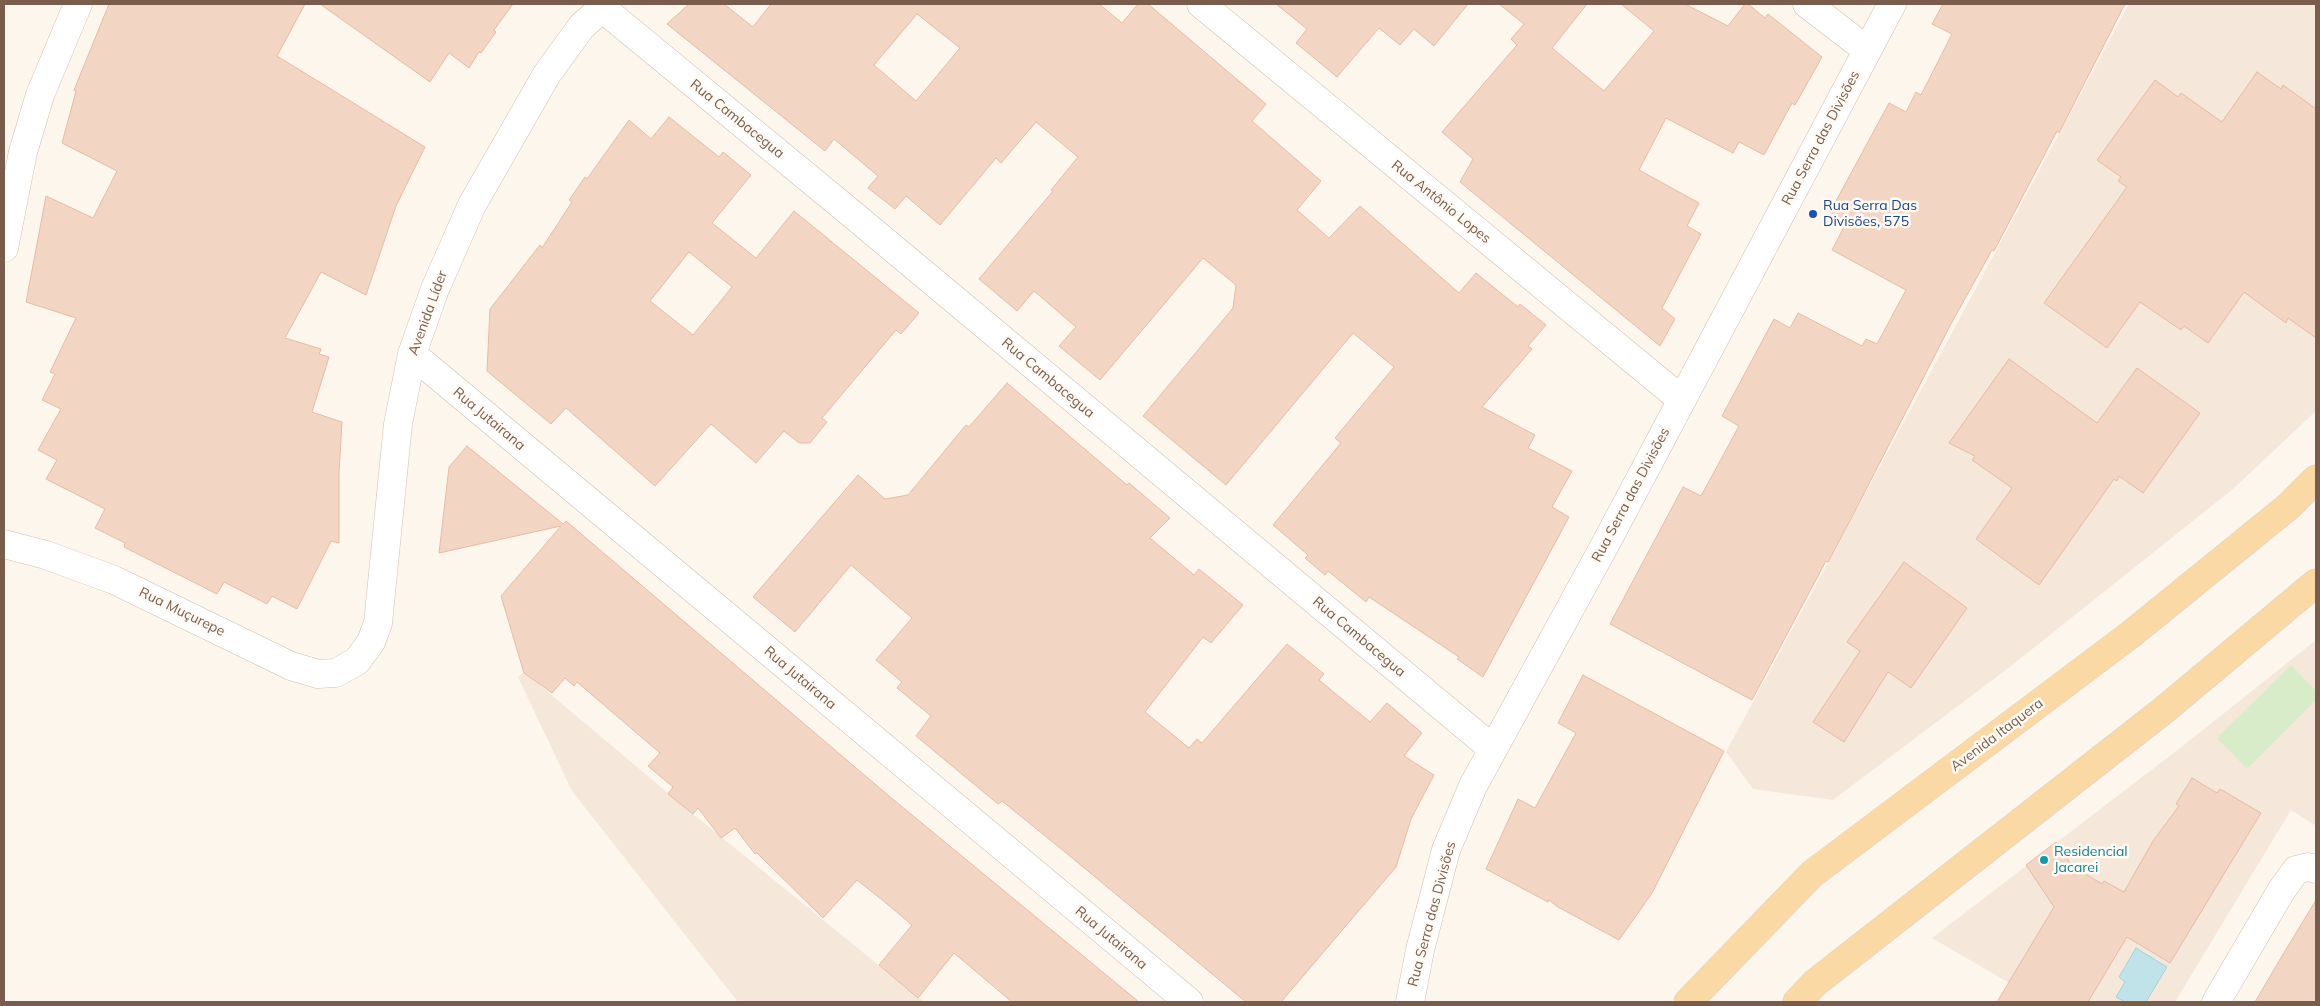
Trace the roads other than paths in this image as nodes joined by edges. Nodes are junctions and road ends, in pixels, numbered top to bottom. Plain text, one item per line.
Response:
1 (78, 4) edge
2 (1201, 4) edge
3 (1807, 4) edge
4 (1892, 4) edge
5 (604, 6) edge
6 (1867, 50) junction
7 (14, 150) edge
8 (4, 248) edge
9 (412, 354) junction
10 (1682, 400) junction
11 (2316, 479) edge
12 (4, 544) edge
13 (2316, 583) edge
14 (357, 661) joint
15 (1494, 749) junction
16 (2316, 869) edge
17 (1189, 1002) edge
18 (1410, 1002) edge
19 (1688, 1002) edge
20 (1797, 1002) edge
21 (2216, 1002) edge

1 - 7 street
2 - 10 street, Rua Antônio Lopes
3 - 6 street
4 - 6 street, Rua Serra das Divisões
5 - 9 street, Avenida Líder
5 - 15 street, Rua Cambacegua
6 - 10 street, Rua Serra das Divisões
7 - 8 street
9 - 14 street, Avenida Líder
9 - 17 street, Rua Jutairana
10 - 15 street, Rua Serra das Divisões
11 - 19 main road, Avenida Itaquera
12 - 14 street, Rua Muçurepe
13 - 20 main road
15 - 18 street, Rua Serra das Divisões
16 - 21 street

